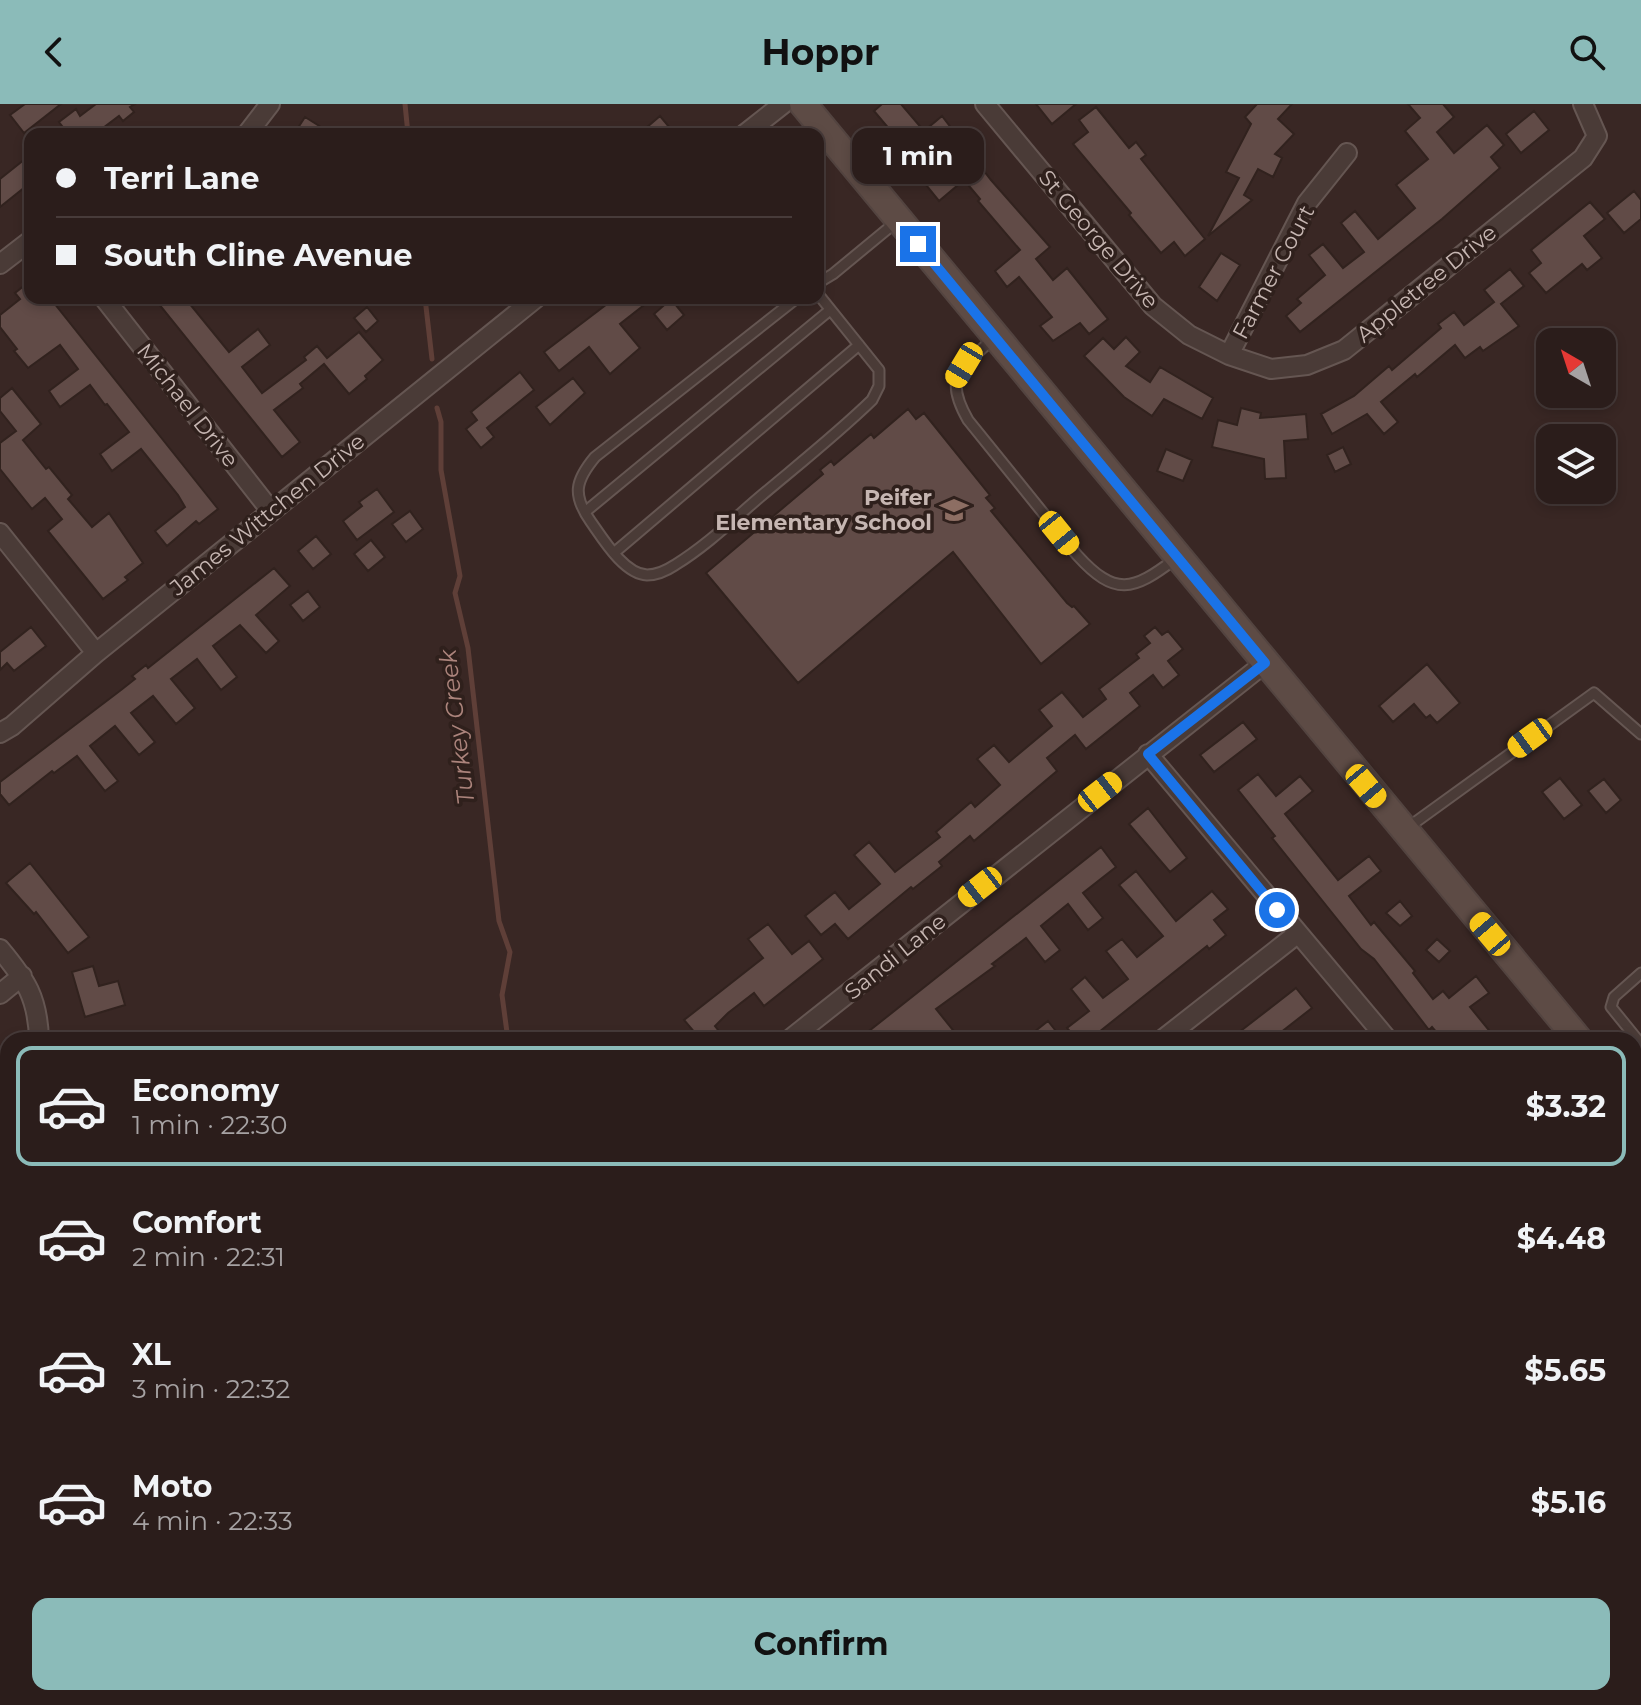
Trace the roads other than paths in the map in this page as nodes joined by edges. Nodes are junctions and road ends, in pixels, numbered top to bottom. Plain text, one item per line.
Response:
1 (270, 104) edge
2 (783, 104) edge
3 (803, 104) edge
4 (985, 104) edge
5 (1583, 104) edge
6 (252, 128) edge
7 (753, 128) edge
8 (823, 128) edge
9 (824, 129) edge
10 (1347, 153) dead end
11 (899, 220) junction
12 (24, 246) edge
13 (0, 264) edge
14 (824, 279) edge
15 (824, 302) edge
16 (109, 304) edge
17 (529, 304) edge
18 (789, 304) edge
19 (830, 310) junction
20 (995, 337) junction
21 (859, 345) junction
22 (1229, 355) junction
23 (271, 511) junction
24 (585, 512) junction
25 (0, 533) edge
26 (615, 552) junction
27 (1178, 558) junction
28 (96, 653) junction
29 (1265, 663) junction
30 (0, 733) edge
31 (1641, 734) edge
32 (1148, 754) junction
33 (1403, 831) junction
34 (1297, 934) junction
35 (0, 949) edge
36 (1641, 973) edge
37 (22, 976) junction
38 (0, 994) edge
39 (39, 1032) edge
40 (799, 1032) edge
41 (1172, 1032) edge
42 (1381, 1032) edge
43 (1572, 1032) edge
44 (1631, 1032) edge

1 - 6 street
2 - 7 street
3 - 8 street
4 - 22 street, St George Drive
5 - 22 street, Appletree Drive
9 - 11 street
10 - 22 street, Farmer Court
11 - 14 lane
11 - 20 street
12 - 13 street
15 - 19 lane
16 - 23 street, Michael Drive
17 - 23 street, James Wittchen Drive
18 - 24 lane
19 - 21 lane
19 - 24 lane
20 - 27 street
20 - 27 lane
21 - 26 lane
21 - 26 lane
23 - 28 street, James Wittchen Drive
24 - 26 lane
25 - 28 street
27 - 29 street
28 - 30 street, James Wittchen Drive
29 - 32 street, Sandi Lane
29 - 33 street
31 - 33 lane
32 - 34 street
32 - 40 street, Sandi Lane
33 - 43 street
34 - 41 street
34 - 42 street
35 - 37 street
36 - 44 lane
37 - 38 street
37 - 39 street

